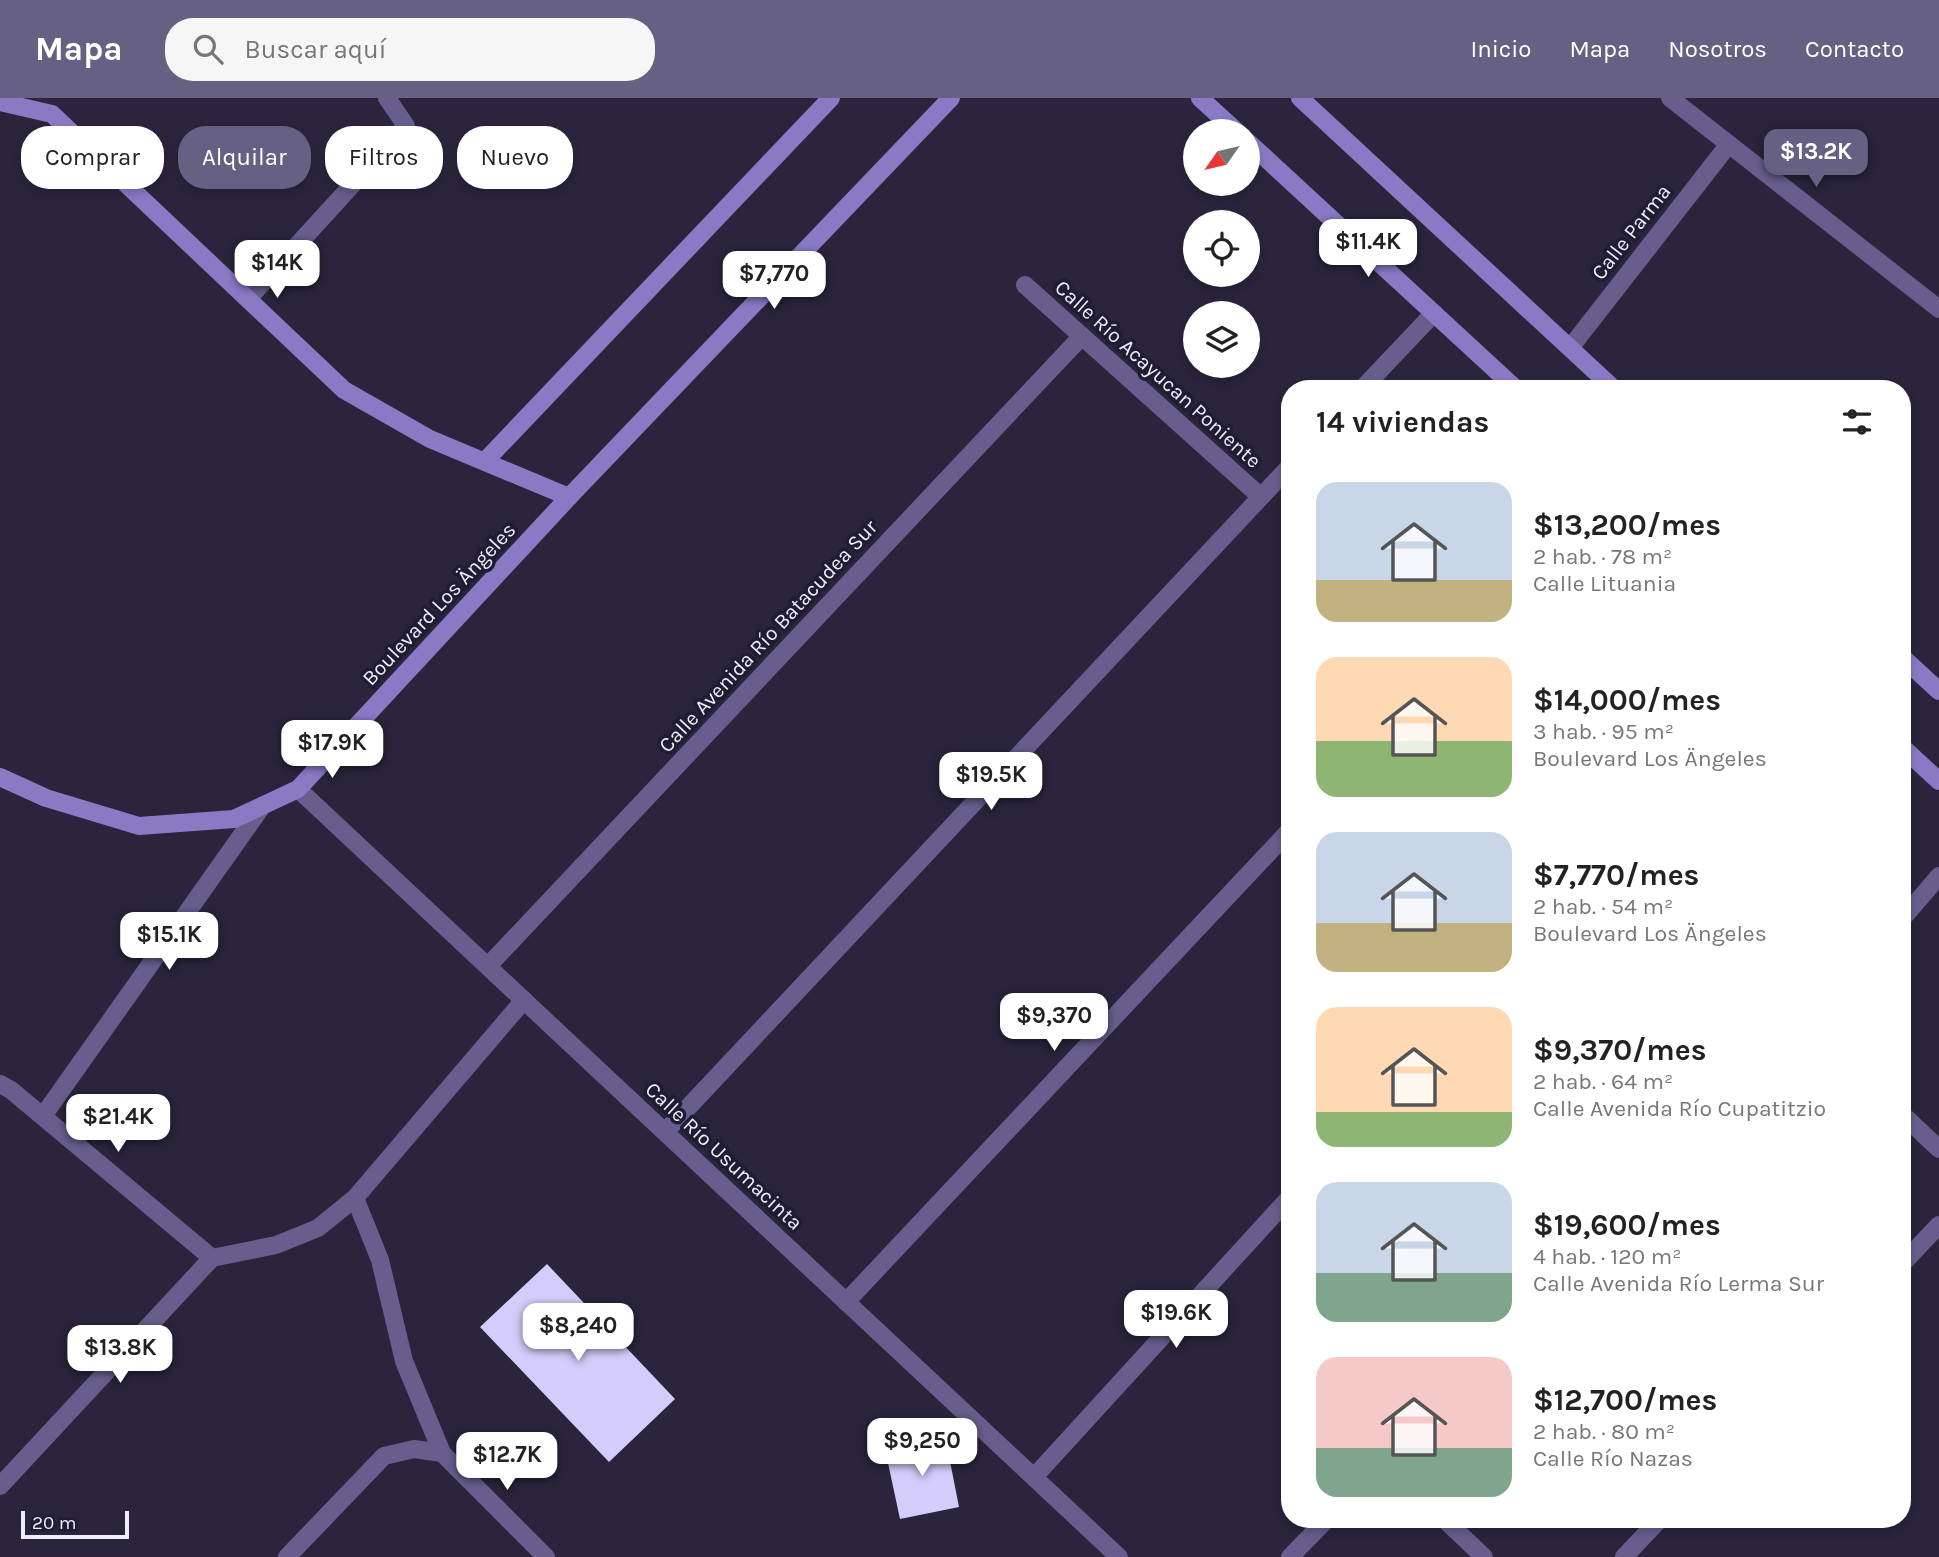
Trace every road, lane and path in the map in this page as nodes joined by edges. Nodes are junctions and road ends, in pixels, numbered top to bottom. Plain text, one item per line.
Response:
1 (387, 98) edge
2 (831, 98) edge
3 (960, 98) edge
4 (1300, 98) edge
5 (1670, 98) edge
6 (1200, 99) edge
7 (0, 102) edge
8 (947, 103) edge
9 (1222, 119) edge
10 (1729, 144) junction
11 (1260, 153) edge
12 (1025, 285) dead end
13 (248, 299) junction
14 (1939, 309) edge
15 (1434, 313) junction
16 (1082, 336) junction
17 (1570, 348) junction
18 (1371, 380) edge
19 (1506, 380) edge
20 (1604, 380) edge
21 (486, 460) junction
22 (1281, 476) edge
23 (569, 497) junction
24 (1261, 497) junction
25 (1911, 665) edge
26 (1939, 691) edge
27 (1911, 755) edge
28 (0, 777) edge
29 (1939, 781) edge
30 (298, 789) junction
31 (263, 805) junction
32 (1281, 840) edge
33 (1939, 876) edge
34 (1911, 909) edge
35 (488, 966) junction
36 (524, 1000) junction
37 (4, 1092) edge
38 (43, 1116) junction
39 (1911, 1123) edge
40 (665, 1132) junction
41 (1939, 1149) edge
42 (355, 1198) junction
43 (1281, 1207) edge
44 (1939, 1225) edge
45 (1911, 1255) edge
46 (212, 1258) junction
47 (846, 1302) junction
48 (442, 1453) junction
49 (1034, 1477) junction
50 (0, 1486) edge
51 (1318, 1528) edge
52 (1453, 1528) edge
53 (1651, 1528) edge
54 (287, 1557) edge
55 (546, 1557) edge
56 (1119, 1557) edge
57 (1290, 1557) edge
58 (1484, 1557) edge
59 (1624, 1557) edge

1 - 13 street
2 - 21 street
3 - 8 street, Boulevard Los Ängeles
4 - 17 street
5 - 10 street
6 - 9 street
7 - 13 street
8 - 23 street, Boulevard Los Ängeles
10 - 14 street
10 - 17 street, Calle Parma
11 - 15 street
12 - 16 street, Calle Río Acayucan Poniente
13 - 21 street
15 - 18 street
15 - 19 street
16 - 24 street, Calle Río Acayucan Poniente
16 - 35 street, Calle Avenida Río Batacudea Sur
17 - 20 street
21 - 23 street
22 - 24 street
23 - 30 street, Boulevard Los Ängeles
24 - 40 street
25 - 26 street
27 - 29 street
28 - 31 street, Boulevard Los Ängeles
30 - 31 street, Boulevard Los Ängeles
30 - 35 street, Calle Río Usumacinta
31 - 38 street
32 - 47 street
33 - 34 street
35 - 36 street, Calle Río Usumacinta
36 - 40 street, Calle Río Usumacinta
36 - 42 street
37 - 38 street
38 - 46 street
39 - 41 street
40 - 47 street, Calle Río Usumacinta
42 - 46 street
42 - 48 street
43 - 49 street
44 - 45 street
46 - 50 street
47 - 49 street, Calle Río Usumacinta
48 - 54 street
48 - 55 street
49 - 56 street, Calle Río Usumacinta
51 - 57 street
52 - 58 street
53 - 59 street

